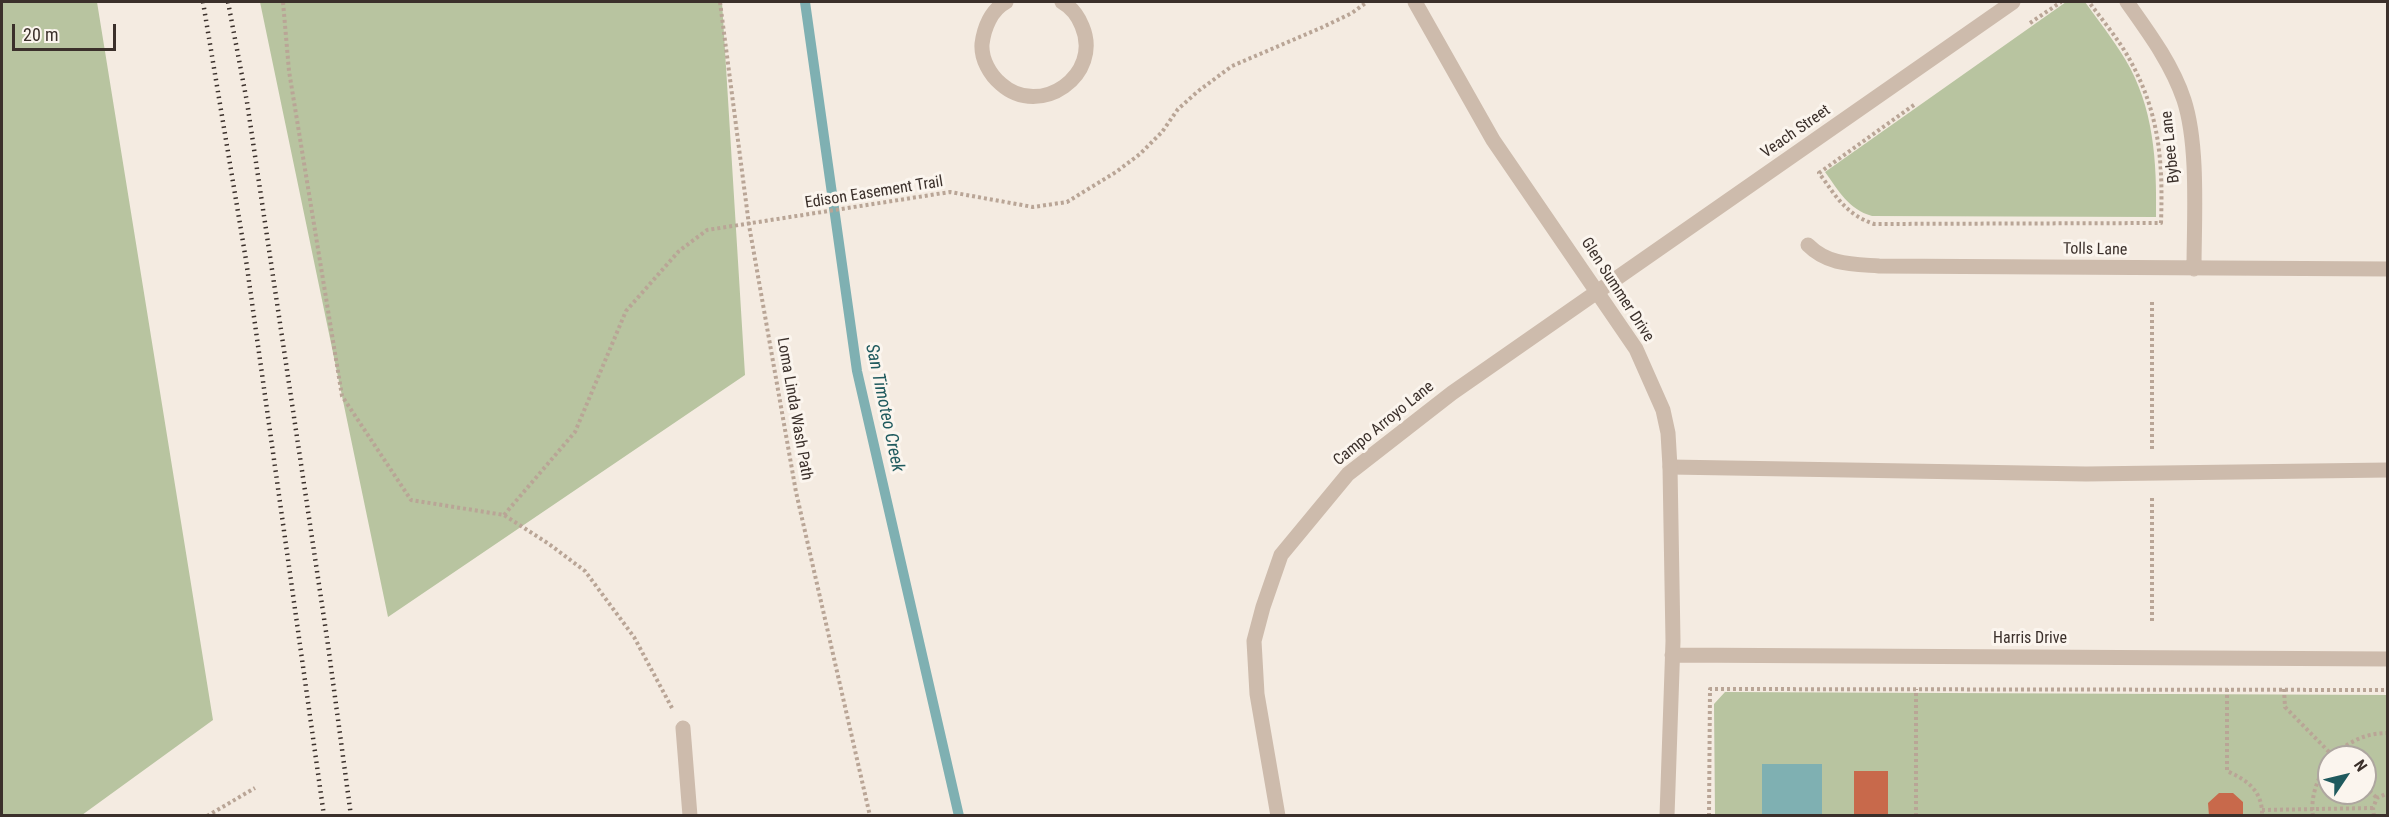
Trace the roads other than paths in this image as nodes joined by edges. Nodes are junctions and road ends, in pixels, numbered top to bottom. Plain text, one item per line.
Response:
1 (1006, 2) edge
2 (1062, 2) edge
3 (1415, 2) edge
4 (2013, 2) edge
5 (2127, 2) edge
6 (1808, 245) dead end
7 (2194, 269) junction
8 (2388, 269) edge
9 (1598, 292) junction
10 (1670, 467) junction
11 (2388, 470) edge
12 (1672, 655) junction
13 (2388, 659) edge
14 (682, 728) road end
15 (690, 816) edge
16 (1278, 816) edge
17 (1667, 816) edge

1 - 2 street
3 - 9 street, Glen Summer Drive
4 - 9 street, Veach Street
5 - 7 street, Bybee Lane
6 - 7 street, Tolls Lane
7 - 8 street, Tolls Lane
9 - 10 street, Glen Summer Drive
9 - 16 street, Campo Arroyo Lane
10 - 11 street
10 - 12 street, Glen Summer Drive
12 - 13 street, Harris Drive
12 - 17 street, Glen Summer Drive
14 - 15 street

